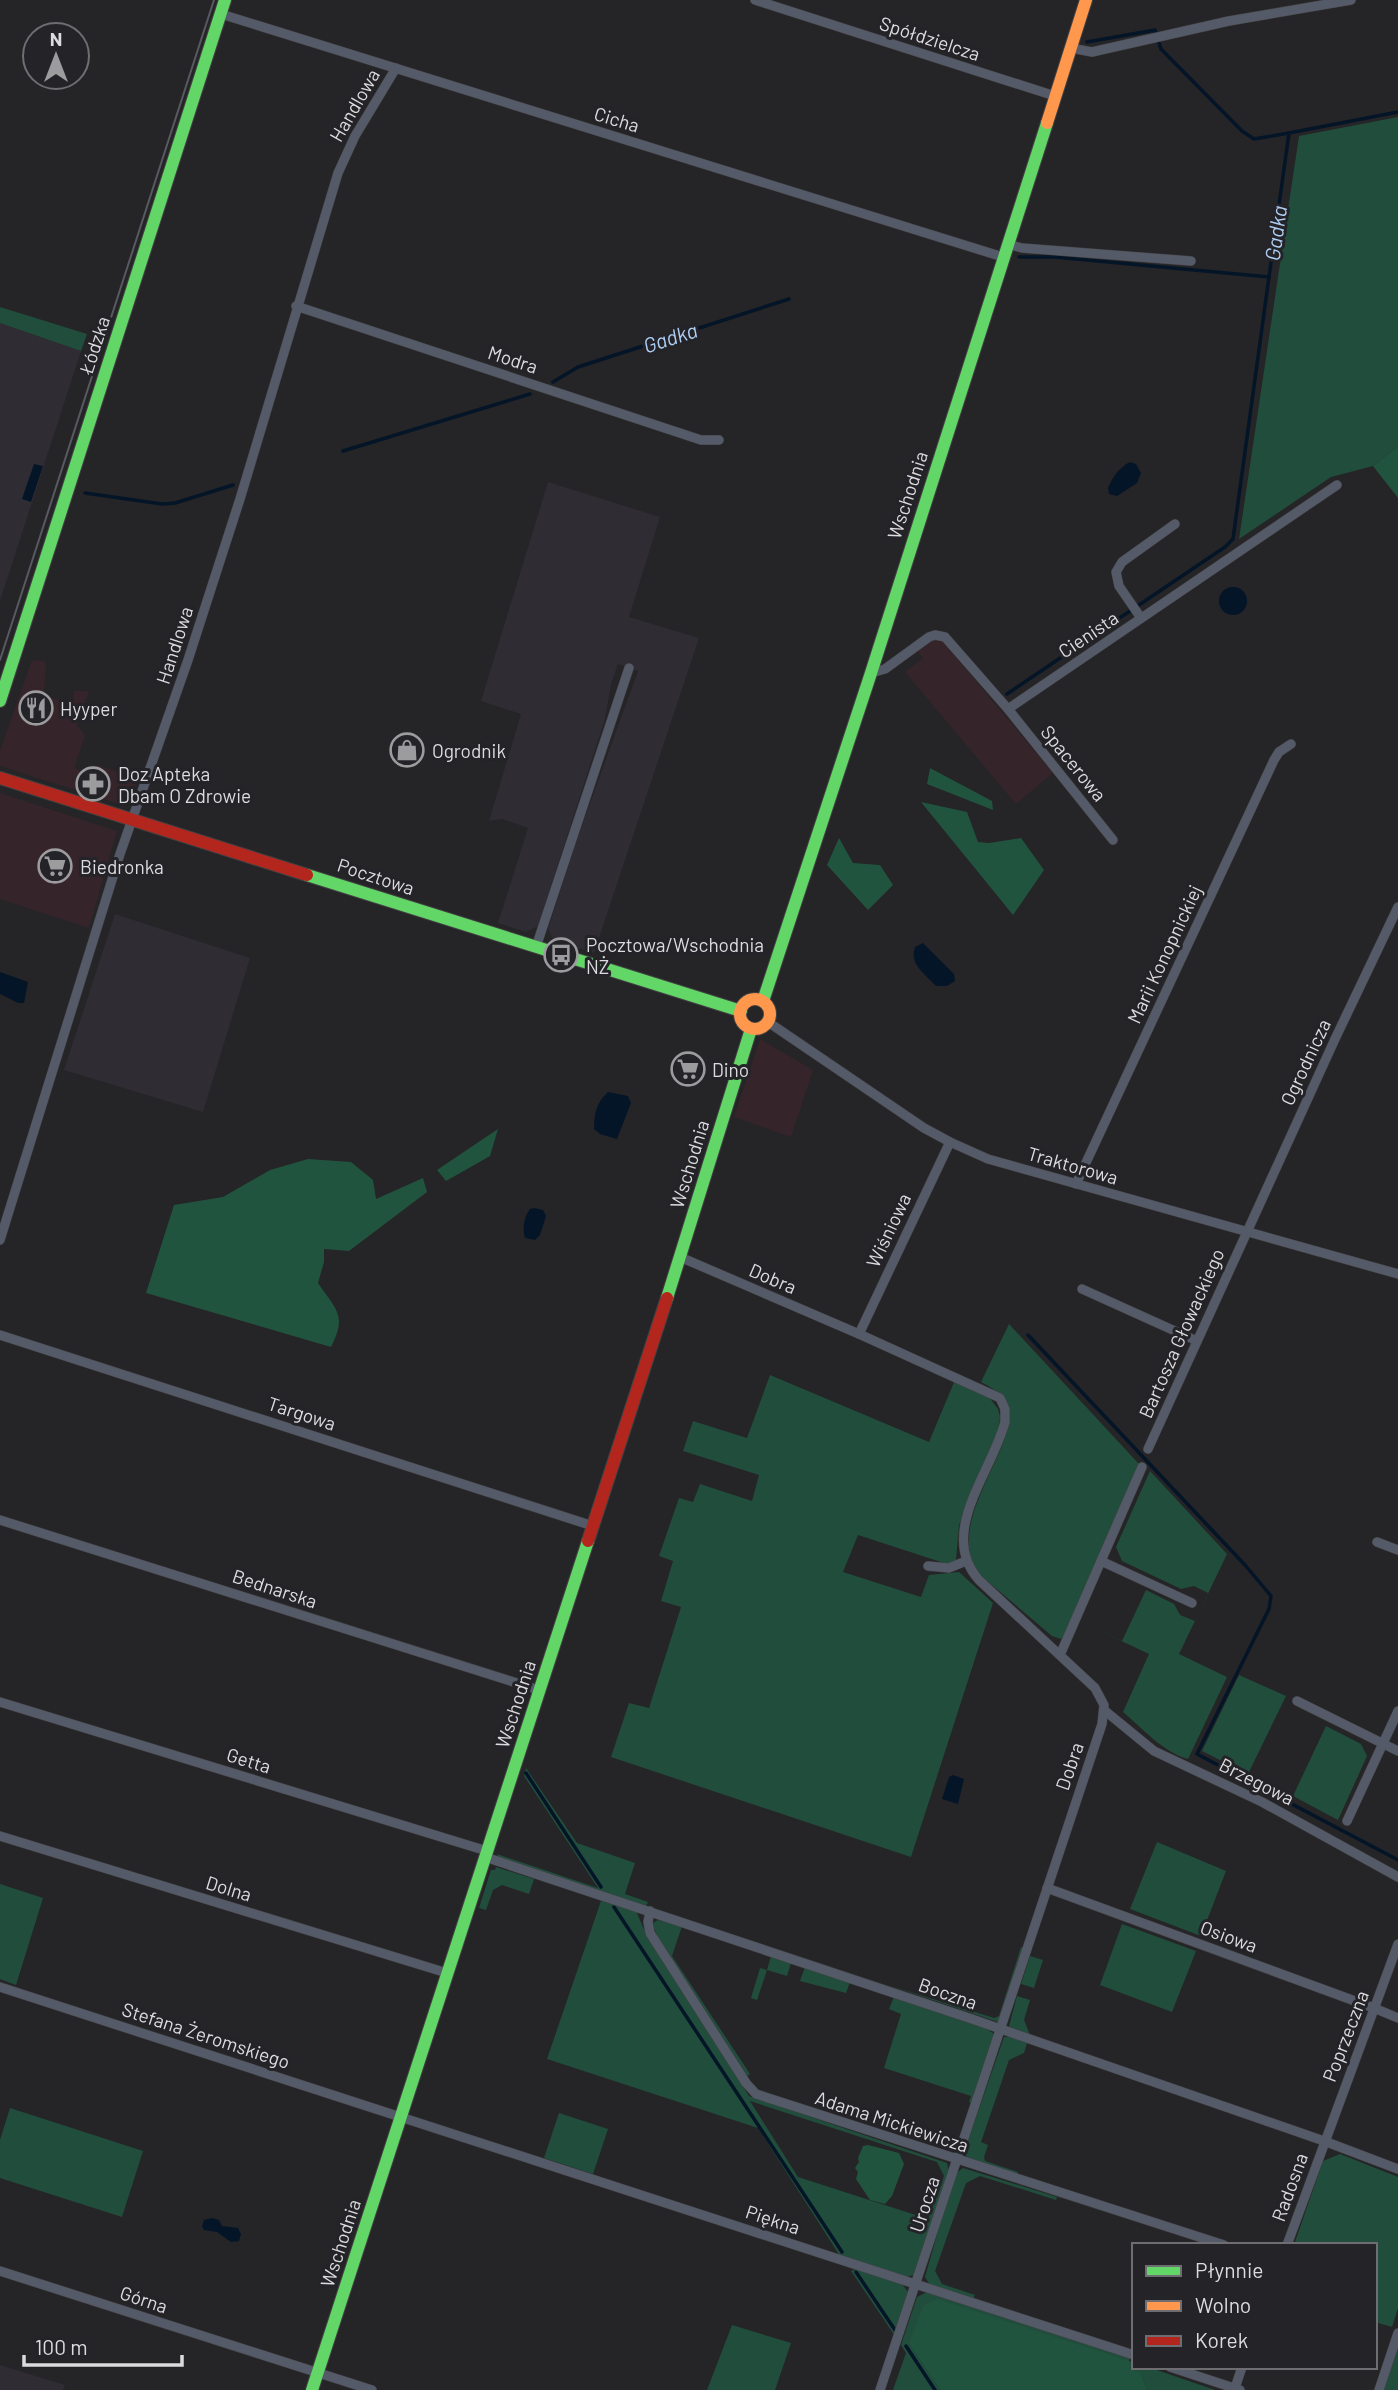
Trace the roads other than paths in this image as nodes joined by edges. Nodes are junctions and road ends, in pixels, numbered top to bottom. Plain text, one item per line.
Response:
1 (225, 0) edge
2 (755, 0) edge
3 (1086, 0) edge
4 (1351, 0) edge
5 (220, 14) junction
6 (1071, 48) junction
7 (396, 68) junction
8 (1055, 96) junction
9 (1007, 244) junction
10 (1003, 257) junction
11 (1191, 261) dead end
12 (296, 306) junction
13 (719, 440) dead end
14 (1337, 485) dead end
15 (1175, 524) dead end
16 (1141, 618) junction
17 (629, 668) dead end
18 (871, 673) junction
19 (0, 701) edge
20 (1008, 709) junction
21 (1291, 744) dead end
22 (0, 778) edge
23 (132, 819) junction
24 (1113, 840) dead end
25 (1398, 906) edge
26 (536, 947) junction
27 (762, 1001) junction
28 (741, 1012) junction
29 (768, 1022) junction
30 (751, 1029) junction
31 (950, 1142) junction
32 (1076, 1184) junction
33 (1246, 1233) junction
34 (0, 1240) edge
35 (680, 1257) junction
36 (1398, 1274) edge
37 (1082, 1289) dead end
38 (859, 1334) junction
39 (0, 1335) edge
40 (1198, 1341) junction
41 (1148, 1448) dead end
42 (1142, 1467) dead end
43 (0, 1520) edge
44 (593, 1526) junction
45 (1377, 1542) dead end
46 (1398, 1550) edge
47 (966, 1561) junction
48 (1101, 1561) junction
49 (928, 1566) dead end
50 (1192, 1602) dead end
51 (1060, 1655) junction
52 (540, 1690) junction
53 (1297, 1701) dead end
54 (0, 1702) edge
55 (1104, 1710) junction
56 (1398, 1711) edge
57 (1382, 1744) junction
58 (1398, 1751) edge
59 (1347, 1821) dead end
60 (0, 1836) edge
61 (486, 1854) junction
62 (1398, 1877) edge
63 (1047, 1888) junction
64 (650, 1911) junction
65 (1398, 1944) edge
66 (447, 1973) junction
67 (0, 1987) edge
68 (1374, 2008) junction
69 (1398, 2018) edge
70 (1001, 2029) junction
71 (402, 2116) junction
72 (1324, 2141) junction
73 (956, 2160) junction
74 (1398, 2169) edge
75 (1218, 2243) edge
76 (1288, 2243) edge
77 (0, 2271) edge
78 (917, 2285) junction
79 (1398, 2333) edge
80 (1132, 2355) edge
81 (1176, 2369) edge
82 (1242, 2369) edge
83 (318, 2373) junction
84 (1237, 2389) edge
85 (312, 2390) edge
86 (372, 2390) edge
87 (880, 2390) edge
88 (1379, 2390) edge

1 - 5 street, Łódzka
2 - 8 street, Spółdzielcza
3 - 6 street, Wschodnia
4 - 6 street
5 - 7 street, Cicha
5 - 19 street, Łódzka
6 - 8 street, Wschodnia
7 - 10 street, Cicha
7 - 12 street, Handlowa
8 - 9 street, Wschodnia
9 - 10 street, Wschodnia
9 - 11 street
10 - 18 street, Wschodnia
12 - 13 street, Modra
12 - 23 street, Handlowa
14 - 16 street, Cienista
15 - 16 street
16 - 20 street, Cienista
17 - 26 street
18 - 20 street
18 - 27 street, Wschodnia
20 - 24 street, Spacerowa
21 - 32 street, Marii Konopnickiej
22 - 23 street, Pocztowa
23 - 26 street, Pocztowa
23 - 34 street, Handlowa
25 - 33 street, Ogrodnicza
26 - 28 street, Pocztowa
27 - 28 street
27 - 29 street
28 - 30 street
29 - 30 street
29 - 31 street, Traktorowa
30 - 35 street, Wschodnia
31 - 32 street, Traktorowa
31 - 38 street, Wiśniowa
32 - 33 street, Traktorowa
33 - 36 street, Traktorowa
33 - 40 street, Bartosza Głowackiego
35 - 38 street, Dobra
35 - 44 street, Wschodnia
37 - 40 street
38 - 47 street, Dobra
39 - 44 street, Targowa
40 - 41 street, Bartosza Głowackiego
42 - 48 street
43 - 52 street, Bednarska
44 - 52 street, Wschodnia
45 - 46 street
47 - 49 street
47 - 51 street
48 - 50 street
48 - 51 street
51 - 55 street
52 - 61 street, Wschodnia
53 - 57 street
54 - 61 street, Getta
55 - 62 street, Brzegowa
55 - 63 street, Dobra
56 - 57 street
57 - 58 street
57 - 59 street
60 - 66 street, Dolna
61 - 64 street, Boczna
61 - 66 street, Wschodnia
63 - 68 street, Osiowa
63 - 70 street, Dobra
64 - 70 street, Boczna
64 - 73 street, Adama Mickiewicza
65 - 68 street, Poprzeczna
66 - 71 street, Wschodnia
67 - 71 street, Stefana Żeromskiego
68 - 69 street, Osiowa
68 - 72 street, Poprzeczna
70 - 72 street, Boczna
70 - 73 street, Urocza
71 - 78 street, Piękna
71 - 83 street, Wschodnia
72 - 74 street, Boczna
72 - 76 street, Radosna
73 - 75 street, Adama Mickiewicza
73 - 78 street, Urocza
77 - 83 street, Górna
78 - 80 street, Piękna
78 - 87 street, Urocza
79 - 88 street
81 - 84 street
82 - 84 street
83 - 85 street, Wschodnia
83 - 86 street, Górna

